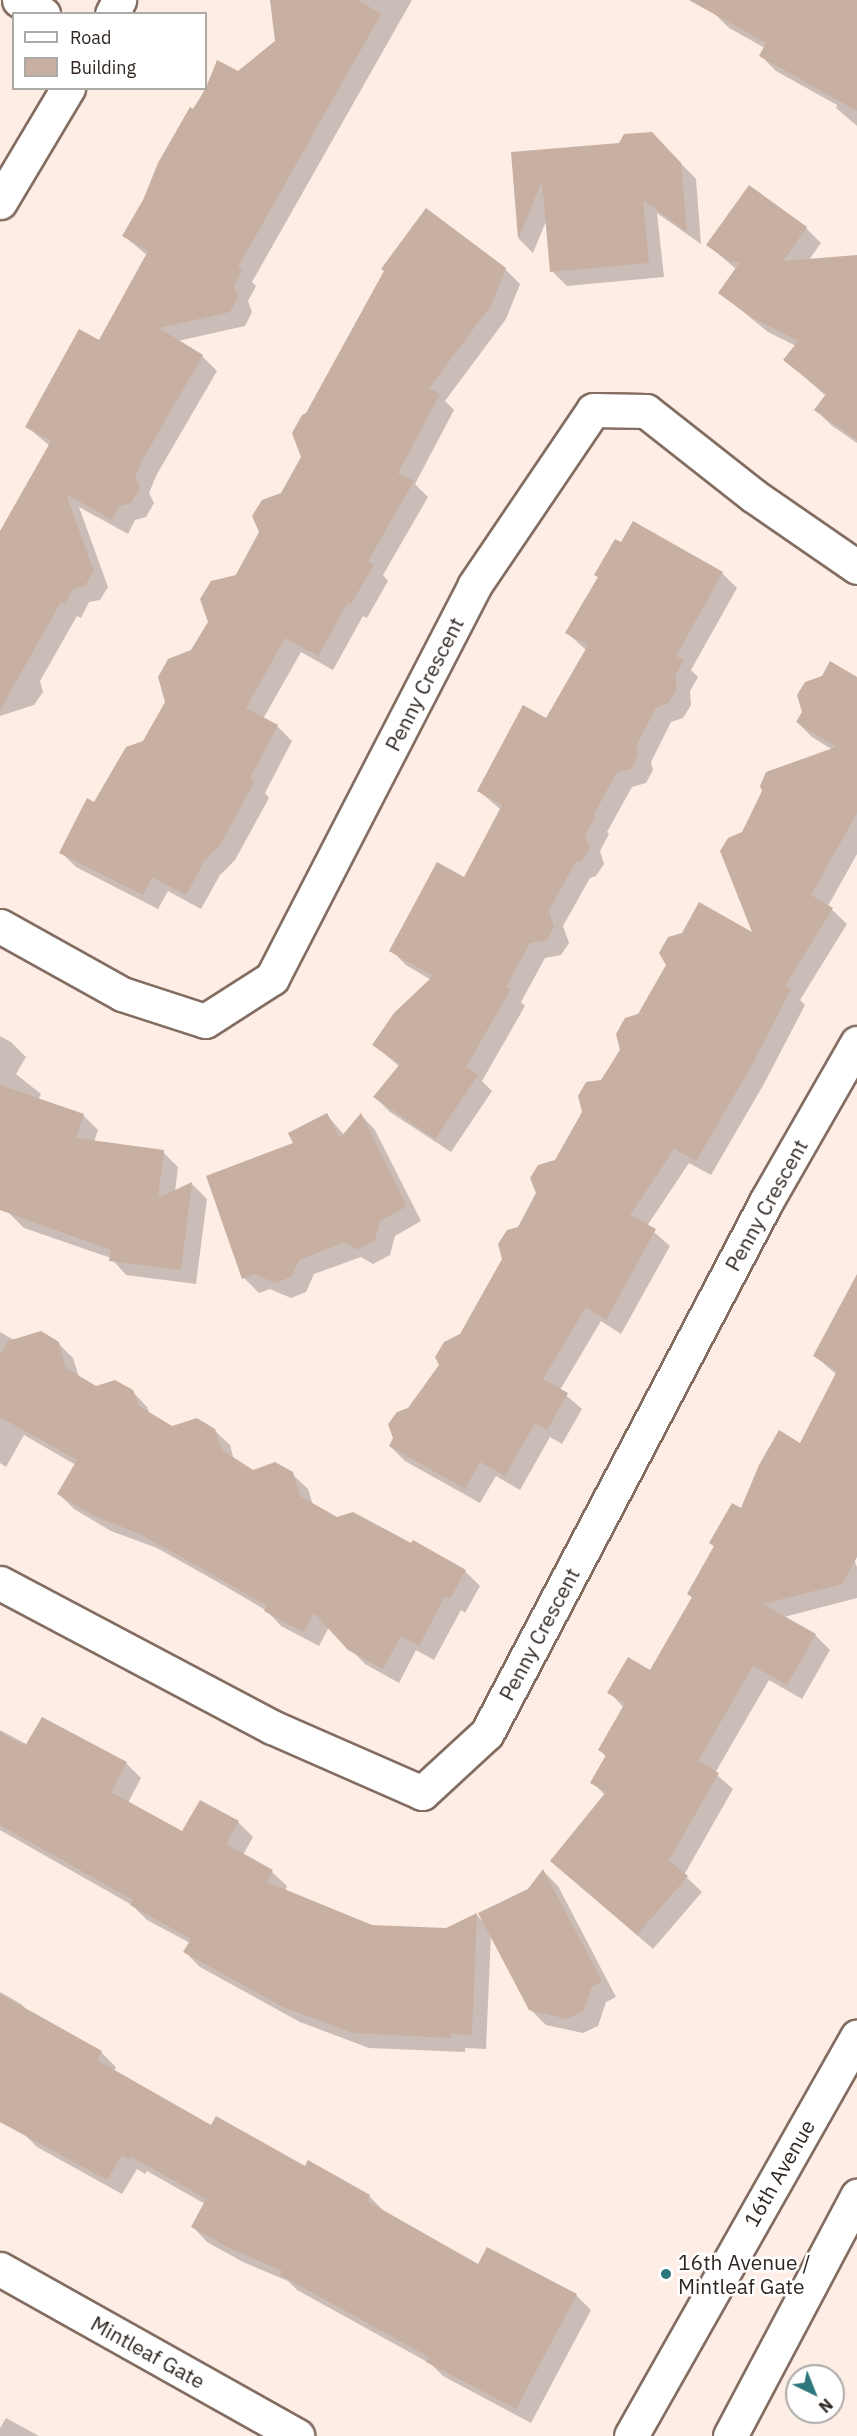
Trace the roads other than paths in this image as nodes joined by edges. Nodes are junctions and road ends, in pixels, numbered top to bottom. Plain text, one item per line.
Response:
1 (19, 0) edge
2 (40, 12) edge
3 (67, 90) edge
4 (0, 202) edge
5 (857, 567) edge
6 (0, 926) edge
7 (857, 1043) edge
8 (0, 1582) edge
9 (857, 2036) edge
10 (857, 2196) edge
11 (0, 2269) edge
12 (297, 2436) edge
13 (631, 2436) edge
14 (730, 2436) edge

1 - 2 street
3 - 4 street
5 - 6 street, Penny Crescent
7 - 8 street, Penny Crescent
9 - 13 street, 16th Avenue
10 - 14 street
11 - 12 street, Mintleaf Gate

